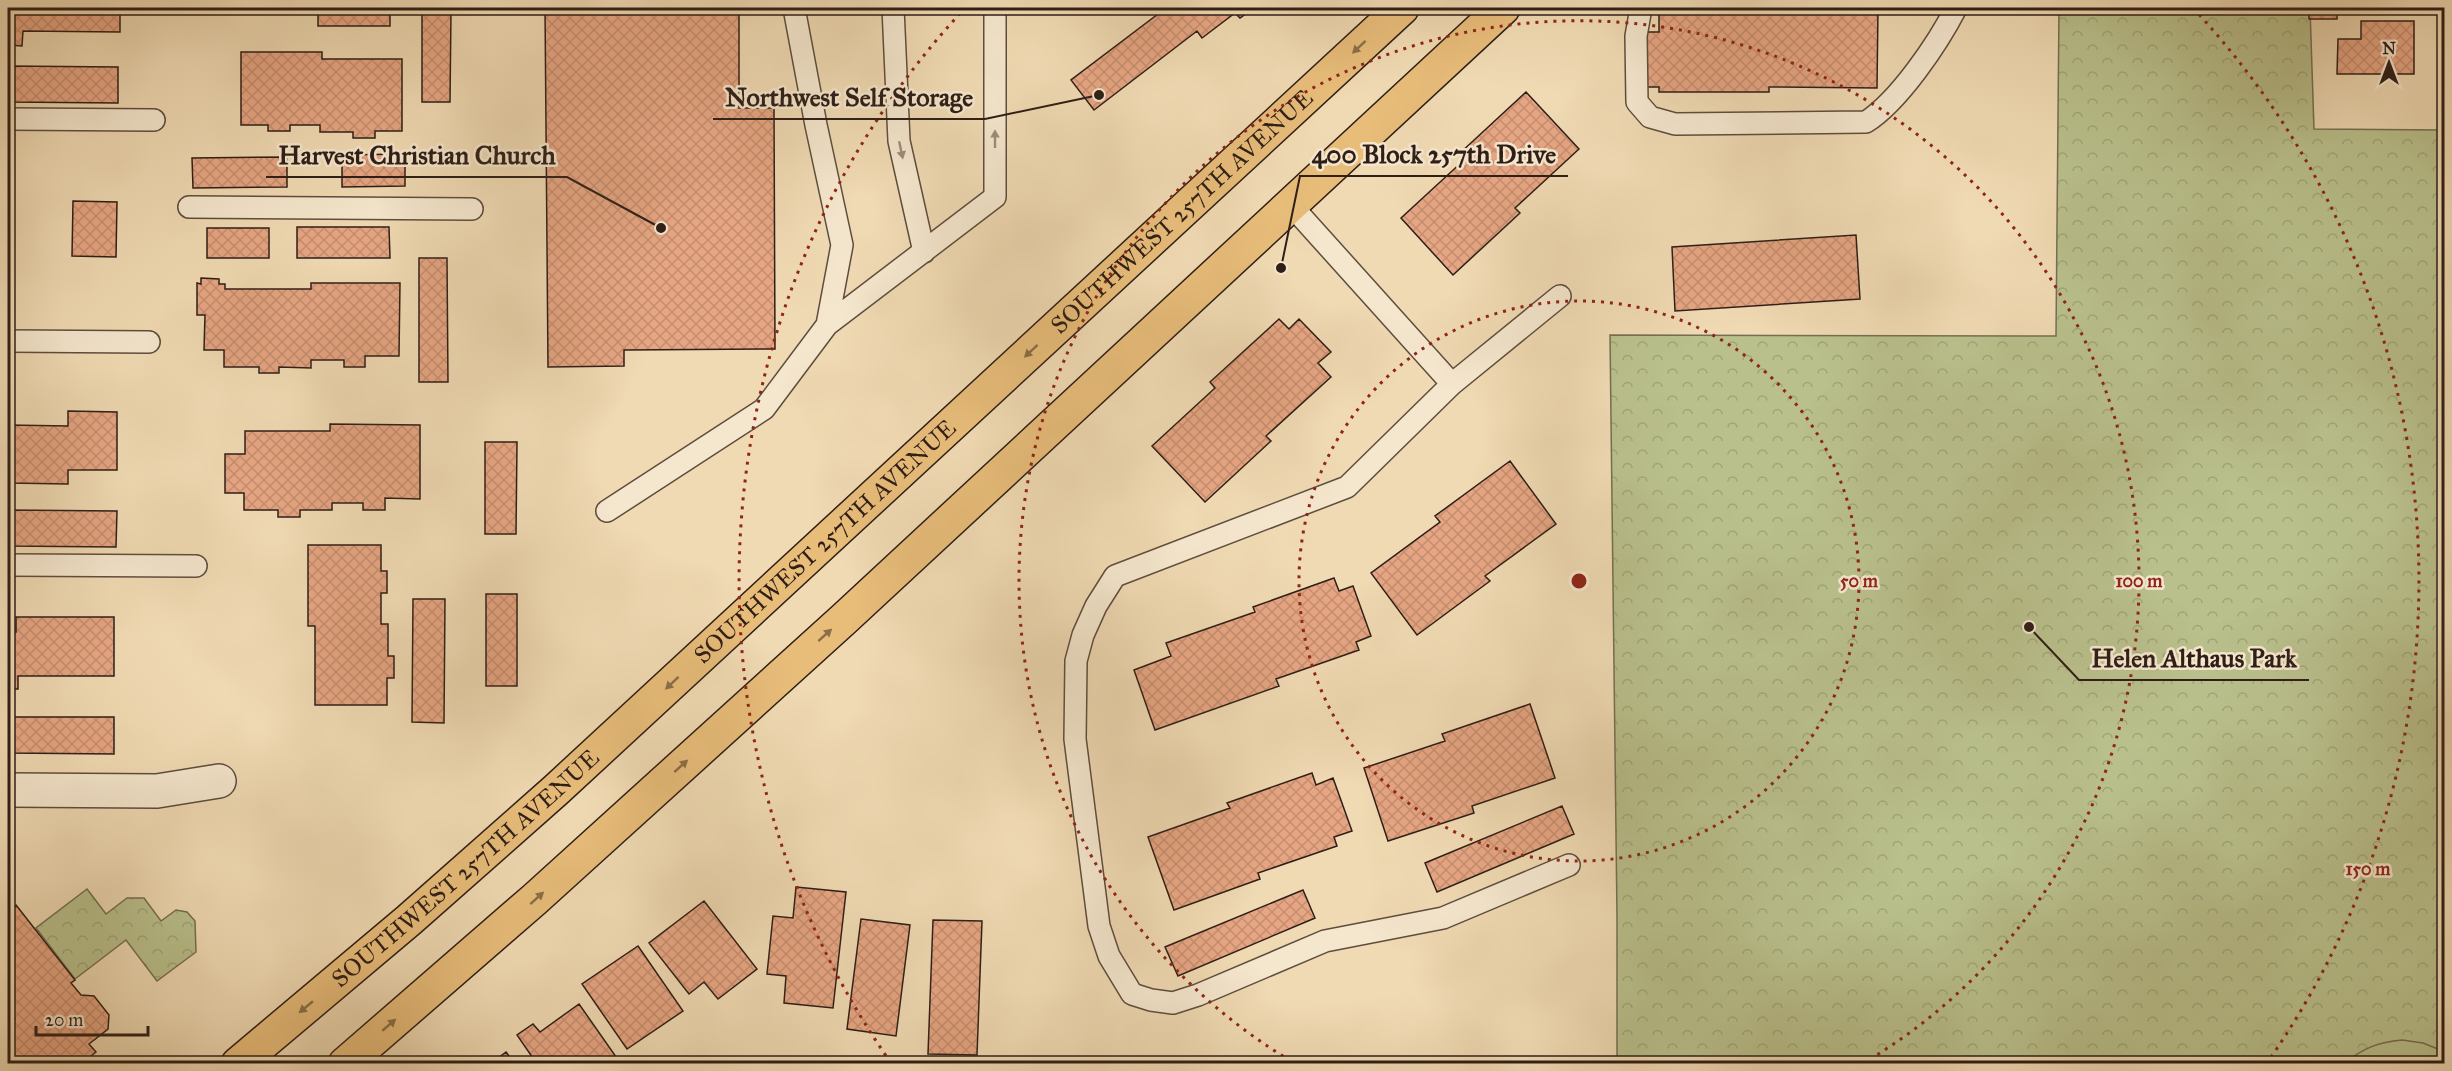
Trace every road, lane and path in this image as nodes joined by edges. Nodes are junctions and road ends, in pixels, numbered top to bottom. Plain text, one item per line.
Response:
1 (794, 8) edge
2 (893, 8) edge
3 (995, 8) edge
4 (1402, 8) edge
5 (1503, 8) edge
6 (1641, 8) edge
7 (1956, 8) edge
8 (8, 120) edge
9 (154, 120) dead end
10 (1290, 204) junction
11 (189, 207) dead end
12 (472, 209) dead end
13 (924, 252) junction
14 (1560, 296) dead end
15 (827, 325) junction
16 (8, 341) edge
17 (149, 342) dead end
18 (1452, 384) junction
19 (607, 511) dead end
20 (8, 565) edge
21 (196, 566) dead end
22 (219, 781) dead end
23 (8, 790) edge
24 (1569, 865) dead end
25 (238, 1064) edge
26 (345, 1064) edge

1 - 15 lane
2 -> 13 lane
13 -> 3 lane
4 -> 25 main road, SOUTHWEST 257TH AVENUE
5 - 10 main road
6 - 7 lane
8 - 9 lane
10 - 18 lane
26 -> 10 main road
11 - 12 lane
13 - 15 lane
14 - 18 lane
15 - 19 lane
16 - 17 lane
18 - 24 lane
20 - 21 lane
22 - 23 street

